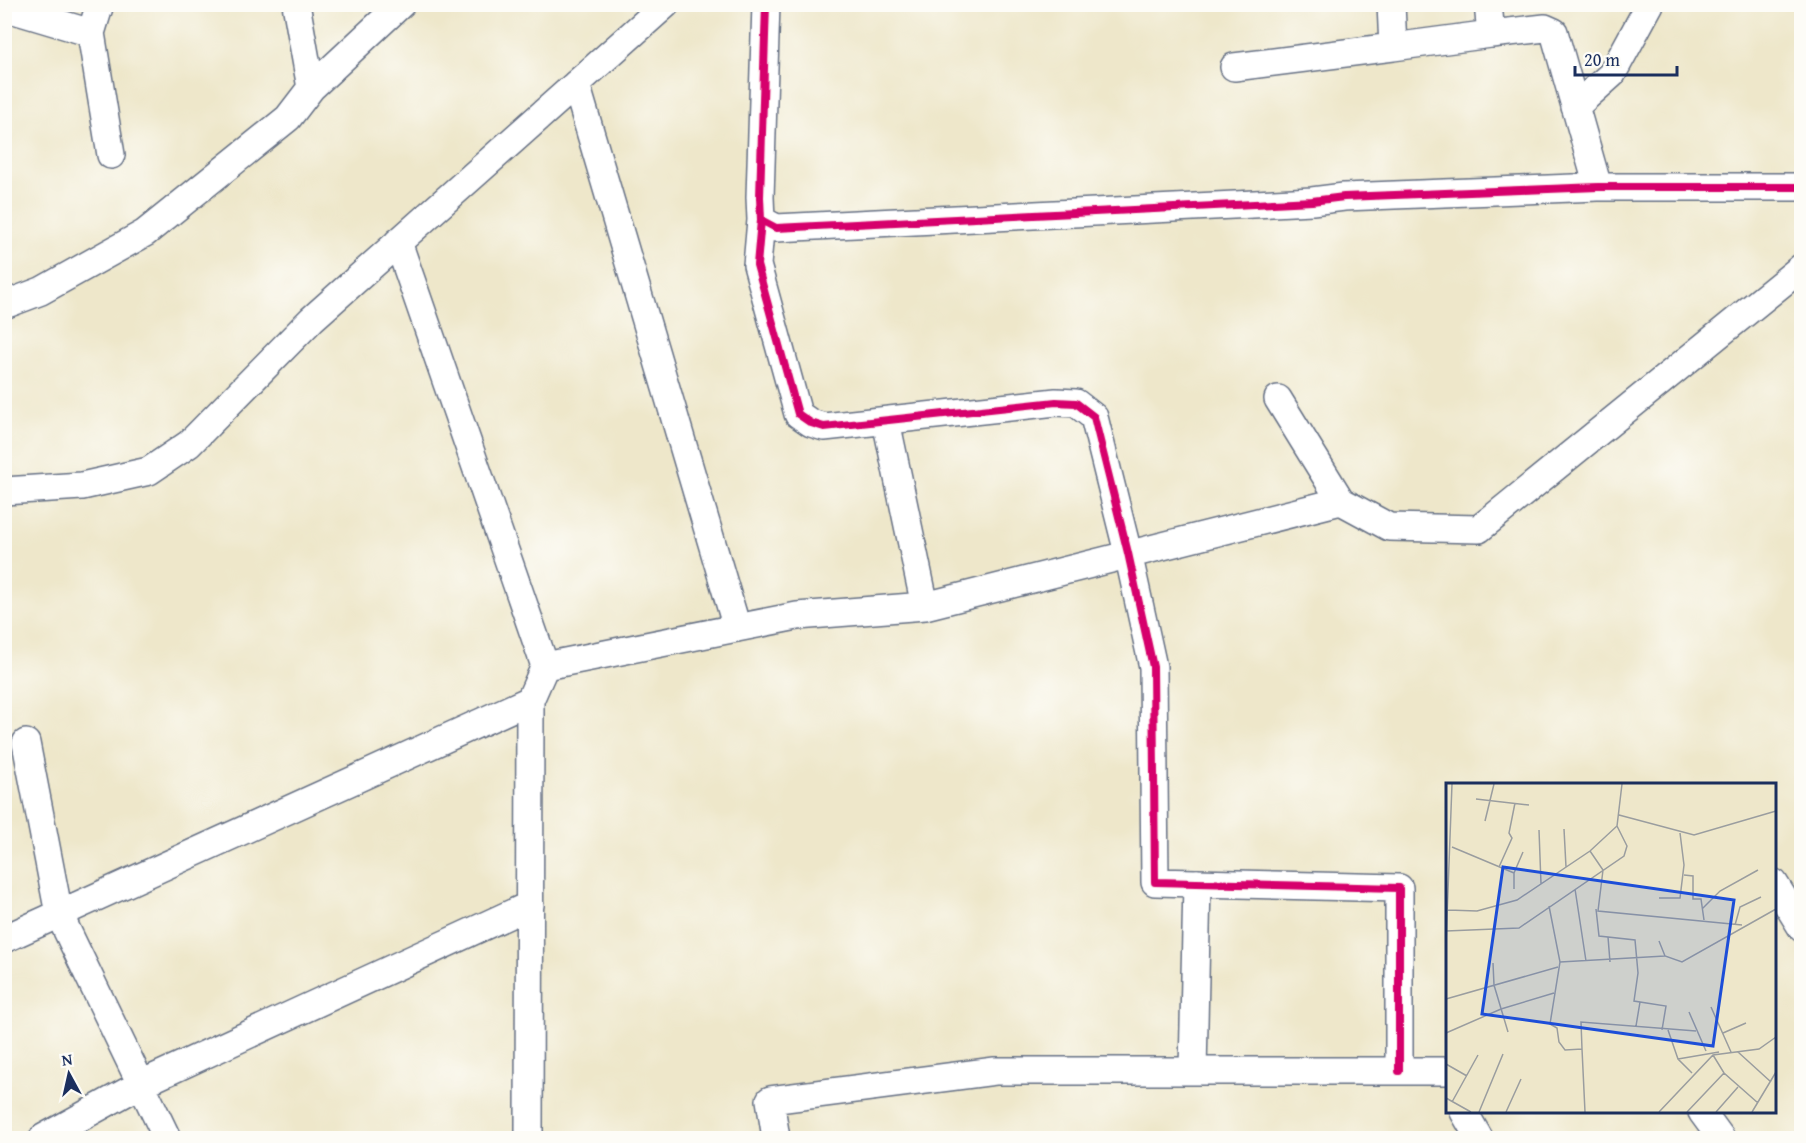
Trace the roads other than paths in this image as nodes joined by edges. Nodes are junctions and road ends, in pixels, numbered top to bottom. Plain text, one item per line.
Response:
1 (100, 4) edge
2 (296, 4) edge
3 (401, 4) edge
4 (666, 4) edge
5 (766, 4) edge
6 (1391, 4) edge
7 (1488, 4) edge
8 (1650, 4) edge
9 (4, 7) edge
10 (91, 33) junction
11 (1491, 34) junction
12 (1393, 47) junction
13 (1234, 66) dead end
14 (576, 84) junction
15 (310, 88) junction
16 (1575, 107) junction
17 (111, 155) dead end
18 (1598, 187) junction
19 (1802, 187) edge
20 (761, 220) junction
21 (398, 242) junction
22 (1802, 267) edge
23 (4, 305) edge
24 (1278, 399) dead end
25 (886, 421) junction
26 (4, 491) edge
27 (1341, 501) junction
28 (1128, 554) junction
29 (925, 606) junction
30 (737, 628) junction
31 (545, 666) junction
32 (530, 700) junction
33 (26, 743) dead end
34 (1197, 883) junction
35 (1776, 886) edge
36 (530, 905) junction
37 (59, 914) junction
38 (1802, 928) edge
39 (4, 939) edge
40 (1193, 1071) junction
41 (1400, 1071) junction
42 (1446, 1074) edge
43 (141, 1084) junction
44 (1465, 1113) edge
45 (1703, 1113) edge
46 (43, 1138) edge
47 (167, 1138) edge
48 (529, 1138) edge
49 (776, 1138) edge
50 (1479, 1138) edge
51 (1721, 1138) edge

1 - 10 street
2 - 15 street
3 - 15 street
4 - 14 street
5 - 20 street
6 - 12 street
7 - 11 street
8 - 16 street
9 - 10 street
10 - 17 street
11 - 12 street
11 - 16 street
12 - 13 street
14 - 21 street
14 - 30 street
15 - 23 street
16 - 18 street
18 - 19 street
18 - 20 street
20 - 25 street
21 - 26 street
21 - 31 street
22 - 27 street
24 - 27 street
25 - 28 street
25 - 29 street
27 - 28 street
28 - 29 street
28 - 34 street
29 - 30 street
30 - 31 street
31 - 32 street
32 - 36 street
32 - 37 street
33 - 37 street
34 - 40 street
34 - 41 street
35 - 38 street
36 - 43 street
36 - 48 street
37 - 39 street
37 - 43 street
40 - 41 street
40 - 49 street
41 - 42 street
43 - 46 street
43 - 47 street
44 - 50 street
45 - 51 street

